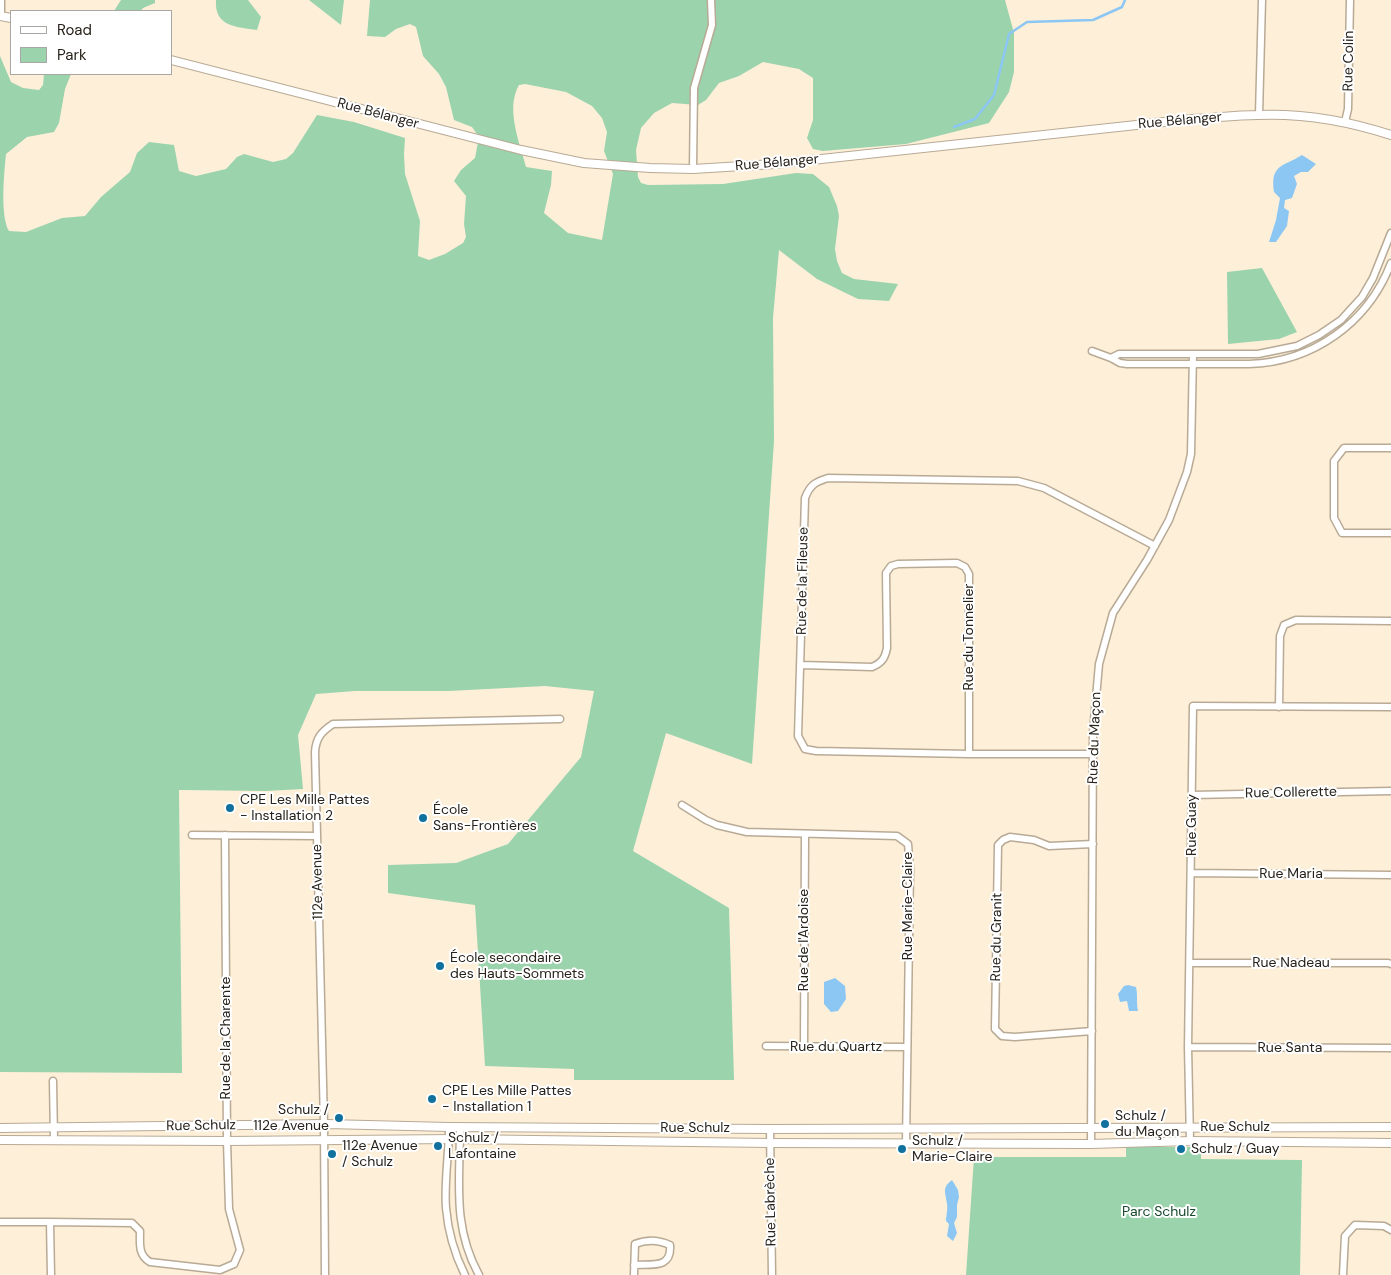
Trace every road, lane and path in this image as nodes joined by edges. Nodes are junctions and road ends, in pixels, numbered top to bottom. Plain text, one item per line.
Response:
1 (1, 0) edge
2 (711, 0) edge
3 (1262, 0) edge
4 (1350, 0) edge
5 (0, 16) edge
6 (172, 60) edge
7 (1258, 114) junction
8 (1345, 122) junction
9 (1391, 135) edge
10 (692, 169) junction
11 (1391, 233) edge
12 (1391, 263) edge
13 (1092, 350) dead end
14 (1193, 354) junction
15 (1111, 358) junction
16 (1192, 364) junction
17 (1391, 448) edge
18 (1391, 533) edge
19 (1155, 546) junction
20 (1391, 621) edge
21 (801, 665) junction
22 (1279, 707) junction
23 (1391, 707) edge
24 (560, 720) dead end
25 (969, 754) junction
26 (1093, 754) junction
27 (1391, 791) edge
28 (1192, 795) junction
29 (682, 805) dead end
30 (805, 834) junction
31 (225, 835) junction
32 (192, 836) dead end
33 (317, 836) junction
34 (1093, 844) junction
35 (1191, 874) junction
36 (1391, 875) edge
37 (1190, 963) junction
38 (1391, 964) edge
39 (1092, 1032) junction
40 (766, 1046) dead end
41 (804, 1047) junction
42 (907, 1047) junction
43 (1188, 1047) junction
44 (1391, 1048) edge
45 (53, 1081) dead end
46 (324, 1124) junction
47 (227, 1125) junction
48 (385, 1125) junction
49 (449, 1127) junction
50 (460, 1127) junction
51 (1190, 1127) junction
52 (1305, 1127) junction
53 (0, 1128) edge
54 (54, 1128) junction
55 (1010, 1128) junction
56 (1091, 1128) junction
57 (1391, 1128) edge
58 (770, 1129) junction
59 (906, 1129) junction
60 (324, 1139) junction
61 (384, 1139) junction
62 (449, 1139) junction
63 (460, 1139) junction
64 (0, 1140) edge
65 (54, 1140) junction
66 (227, 1141) junction
67 (1190, 1141) junction
68 (1305, 1142) junction
69 (770, 1143) junction
70 (906, 1143) junction
71 (1391, 1143) edge
72 (1010, 1144) junction
73 (1091, 1144) junction
74 (0, 1222) edge
75 (50, 1222) junction
76 (1391, 1230) edge
77 (634, 1265) junction
78 (51, 1275) edge
79 (325, 1275) edge
80 (465, 1275) edge
81 (479, 1275) edge
82 (634, 1275) edge
83 (772, 1275) edge
84 (1343, 1275) edge

1 - 5 street
2 - 10 street
3 - 7 street
4 - 8 street, Rue Colin
6 - 10 street, Rue Bélanger
7 - 8 street, Rue Bélanger
7 - 10 street, Rue Bélanger
8 - 9 street, Rue Bélanger
11 - 14 street
12 - 16 street
13 - 15 street
14 - 15 street
14 - 16 street, Rue du Maçon
15 - 16 street
16 - 19 street, Rue du Maçon
17 - 18 street
19 - 21 street, Rue de la Fileuse
19 - 26 street, Rue du Maçon
20 - 22 street
21 - 25 street, Rue de la Fileuse
21 - 25 street, Rue du Tonnelier
22 - 23 street, Rue Guay
22 - 28 street, Rue Guay
24 - 33 street, 112e Avenue
25 - 26 street, Rue de la Fileuse
26 - 34 street, Rue du Maçon
27 - 28 street, Rue Collerette
28 - 35 street, Rue Guay
29 - 30 street, Rue Marie-Claire
30 - 41 street, Rue de l'Ardoise
30 - 42 street, Rue Marie-Claire
31 - 32 street
31 - 33 street
31 - 47 street, Rue de la Charente
33 - 46 street, 112e Avenue
34 - 39 street, Rue du Maçon
34 - 39 street, Rue du Granit
35 - 36 street, Rue Maria
35 - 37 street, Rue Guay
37 - 38 street, Rue Nadeau
37 - 43 street, Rue Guay
39 - 56 street, Rue du Maçon
40 - 41 street, Rue du Quartz
41 - 42 street, Rue du Quartz
42 - 59 street, Rue Marie-Claire
43 - 44 street, Rue Santa
43 - 51 street, Rue Guay
45 - 54 street
46 - 47 street, Rue Schulz
46 - 48 street, Rue Schulz
46 - 60 street, 112e Avenue
47 - 54 street, Rue Schulz
47 - 66 street, Rue de la Charente
48 - 49 street, Rue Schulz
48 - 61 street
49 - 50 street, Rue Schulz
49 - 62 street
50 - 58 street, Rue Schulz
50 - 63 street
51 - 52 street, Rue Schulz
51 - 56 street, Rue Schulz
51 - 67 street, Rue Guay
52 - 57 street, Rue Schulz
52 - 68 street
53 - 54 street, Rue Schulz
54 - 65 street
55 - 56 street, Rue Schulz
55 - 59 street, Rue Schulz
55 - 72 street
56 - 73 street, Rue du Maçon
58 - 59 street, Rue Schulz
58 - 69 street, Rue Labrèche
59 - 70 street, Rue Marie-Claire
60 - 61 street, Rue Schulz
60 - 66 street, Rue Schulz
60 - 79 street, 112e Avenue
61 - 62 street, Rue Schulz
62 - 63 street, Rue Schulz
62 - 80 street
63 - 69 street, Rue Schulz
63 - 81 street
64 - 65 street, Rue Schulz
65 - 66 street, Rue Schulz
66 - 75 street, Rue de la Charente
67 - 68 street, Rue Schulz
67 - 73 street, Rue Schulz
68 - 71 street, Rue Schulz
69 - 70 street, Rue Schulz
69 - 83 street, Rue Labrèche
70 - 72 street, Rue Schulz
72 - 73 street, Rue Schulz
74 - 75 street, Rue de la Charente
75 - 78 street
76 - 84 street
77 - 77 street
77 - 82 street

